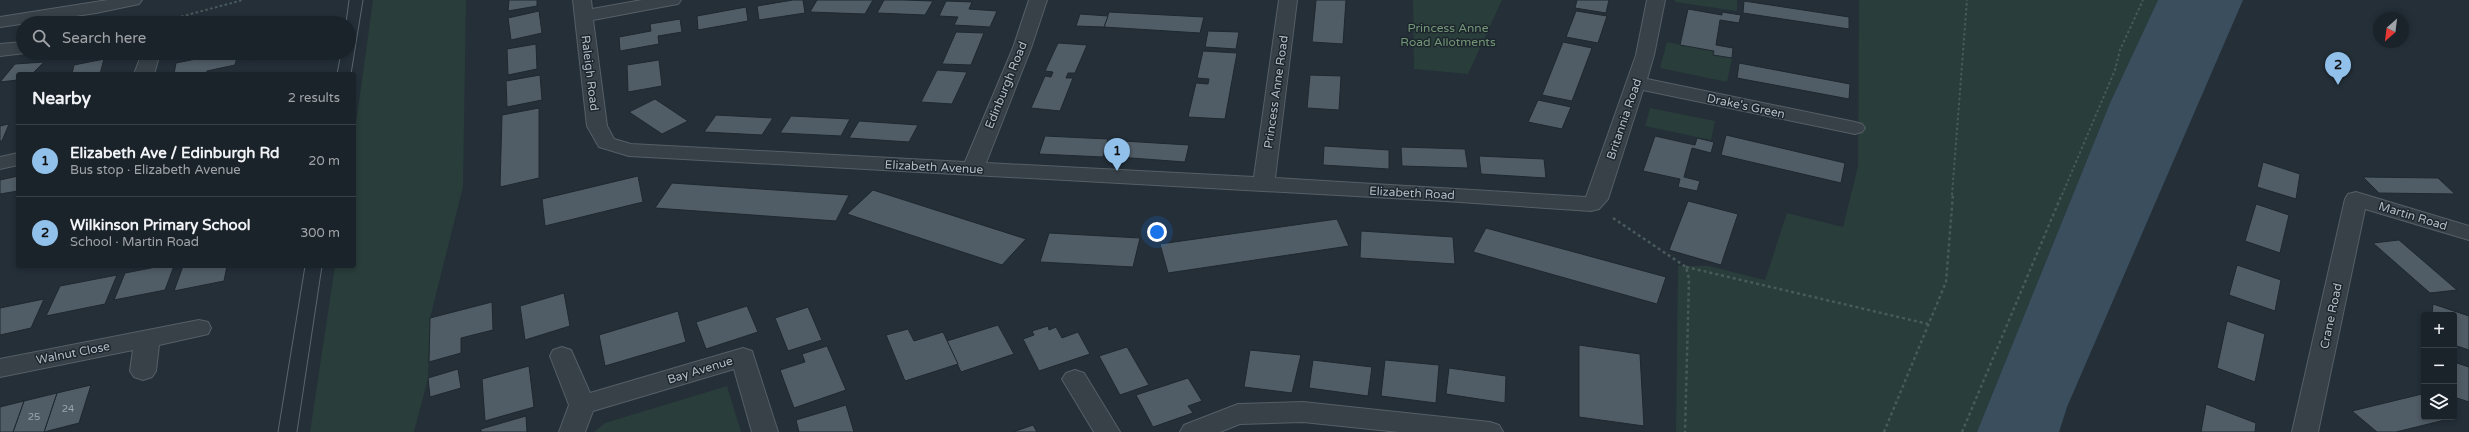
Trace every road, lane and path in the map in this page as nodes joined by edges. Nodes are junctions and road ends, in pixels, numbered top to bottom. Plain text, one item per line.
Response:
1 (133, 0) edge
2 (243, 0) edge
3 (672, 0) edge
4 (1038, 0) edge
5 (1288, 0) edge
6 (1656, 0) edge
7 (1967, 0) edge
8 (2143, 0) edge
9 (582, 8) edge
10 (41, 16) edge
11 (183, 16) edge
12 (16, 20) edge
13 (0, 22) edge
14 (16, 49) edge
15 (0, 50) edge
16 (149, 60) edge
17 (145, 72) edge
18 (1637, 83) junction
19 (1855, 128) dead end
20 (606, 143) joint
21 (16, 159) edge
22 (0, 163) edge
23 (973, 169) junction
24 (1264, 185) junction
25 (2356, 200) joint
26 (1590, 204) junction
27 (2469, 233) edge
28 (1686, 267) junction
29 (1928, 324) junction
30 (199, 328) dead end
31 (147, 339) junction
32 (562, 356) dead end
33 (0, 368) edge
34 (143, 371) dead end
35 (1076, 379) dead end
36 (582, 405) junction
37 (572, 432) edge
38 (765, 432) edge
39 (1107, 432) edge
40 (1194, 432) edge
41 (1490, 432) edge
42 (1685, 432) edge
43 (1884, 432) edge
44 (1962, 432) edge
45 (2305, 432) edge

1 - 10 street
2 - 11 path
3 - 9 street
4 - 23 street, Edinburgh Road
5 - 24 street, Princess Anne Road
6 - 18 street, Britannia Road
7 - 29 path
8 - 44 path
9 - 20 street, Raleigh Road
12 - 13 street
14 - 15 street
16 - 17 street
18 - 19 street, Drake's Green
18 - 26 street, Britannia Road
20 - 23 street, Elizabeth Avenue
21 - 22 street
23 - 24 street, Elizabeth Avenue
24 - 26 street, Elizabeth Road
25 - 27 street, Martin Road
25 - 45 street, Crane Road
26 - 28 path
28 - 29 path
28 - 42 path
29 - 43 path
30 - 31 street, Walnut Close
31 - 33 street, Walnut Close
31 - 34 street
32 - 36 street
35 - 39 street
36 - 37 street
36 - 38 street, Bay Avenue
40 - 41 street

